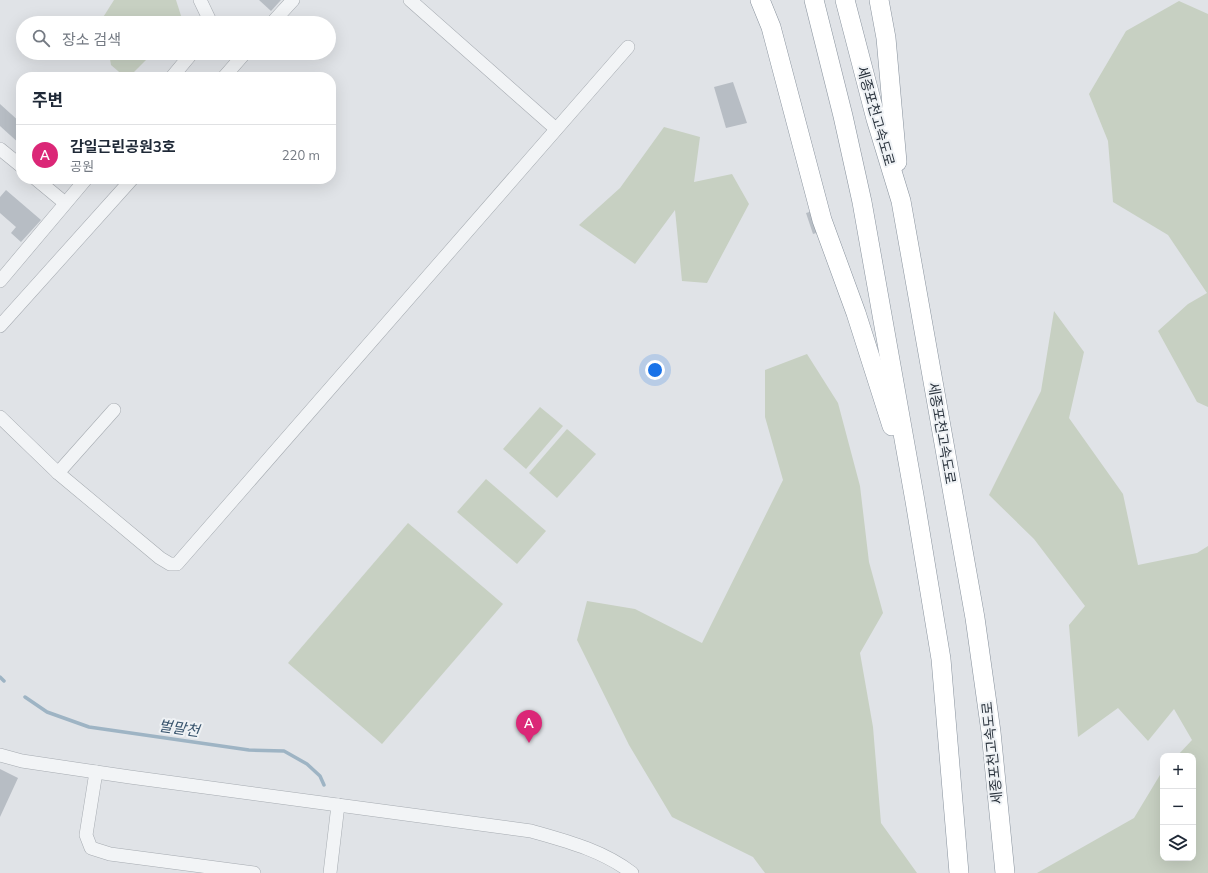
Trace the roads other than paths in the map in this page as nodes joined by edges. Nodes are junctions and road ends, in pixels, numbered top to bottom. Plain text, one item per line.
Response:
1 (200, 0) edge
2 (293, 0) edge
3 (410, 0) edge
4 (760, 0) edge
5 (814, 0) edge
6 (845, 0) edge
7 (879, 0) edge
8 (208, 16) edge
9 (278, 16) edge
10 (628, 47) dead end
11 (186, 60) edge
12 (239, 60) edge
13 (176, 72) edge
14 (228, 72) edge
15 (556, 129) junction
16 (0, 149) edge
17 (16, 162) edge
18 (42, 184) edge
19 (82, 184) edge
20 (128, 184) edge
21 (901, 201) junction
22 (66, 204) junction
23 (0, 281) edge
24 (0, 326) edge
25 (114, 410) dead end
26 (0, 416) edge
27 (58, 473) junction
28 (916, 501) junction
29 (0, 754) edge
30 (96, 772) junction
31 (338, 805) junction
32 (617, 868) edge
33 (254, 873) edge
34 (330, 873) edge
35 (632, 873) edge
36 (959, 873) edge
37 (1005, 873) edge

1 - 8 street
2 - 9 street
3 - 15 street
4 - 28 highway
5 - 28 highway
6 - 21 highway, 세종포천고속도로
7 - 21 highway
10 - 15 street
11 - 13 street
12 - 14 street
15 - 27 street
16 - 17 street
18 - 22 street
19 - 22 street
20 - 24 street
21 - 37 highway, 세종포천고속도로
22 - 23 street
25 - 27 street
26 - 27 street
28 - 36 highway
29 - 30 street
30 - 31 street
30 - 33 street
31 - 32 street
31 - 34 street
32 - 35 street

